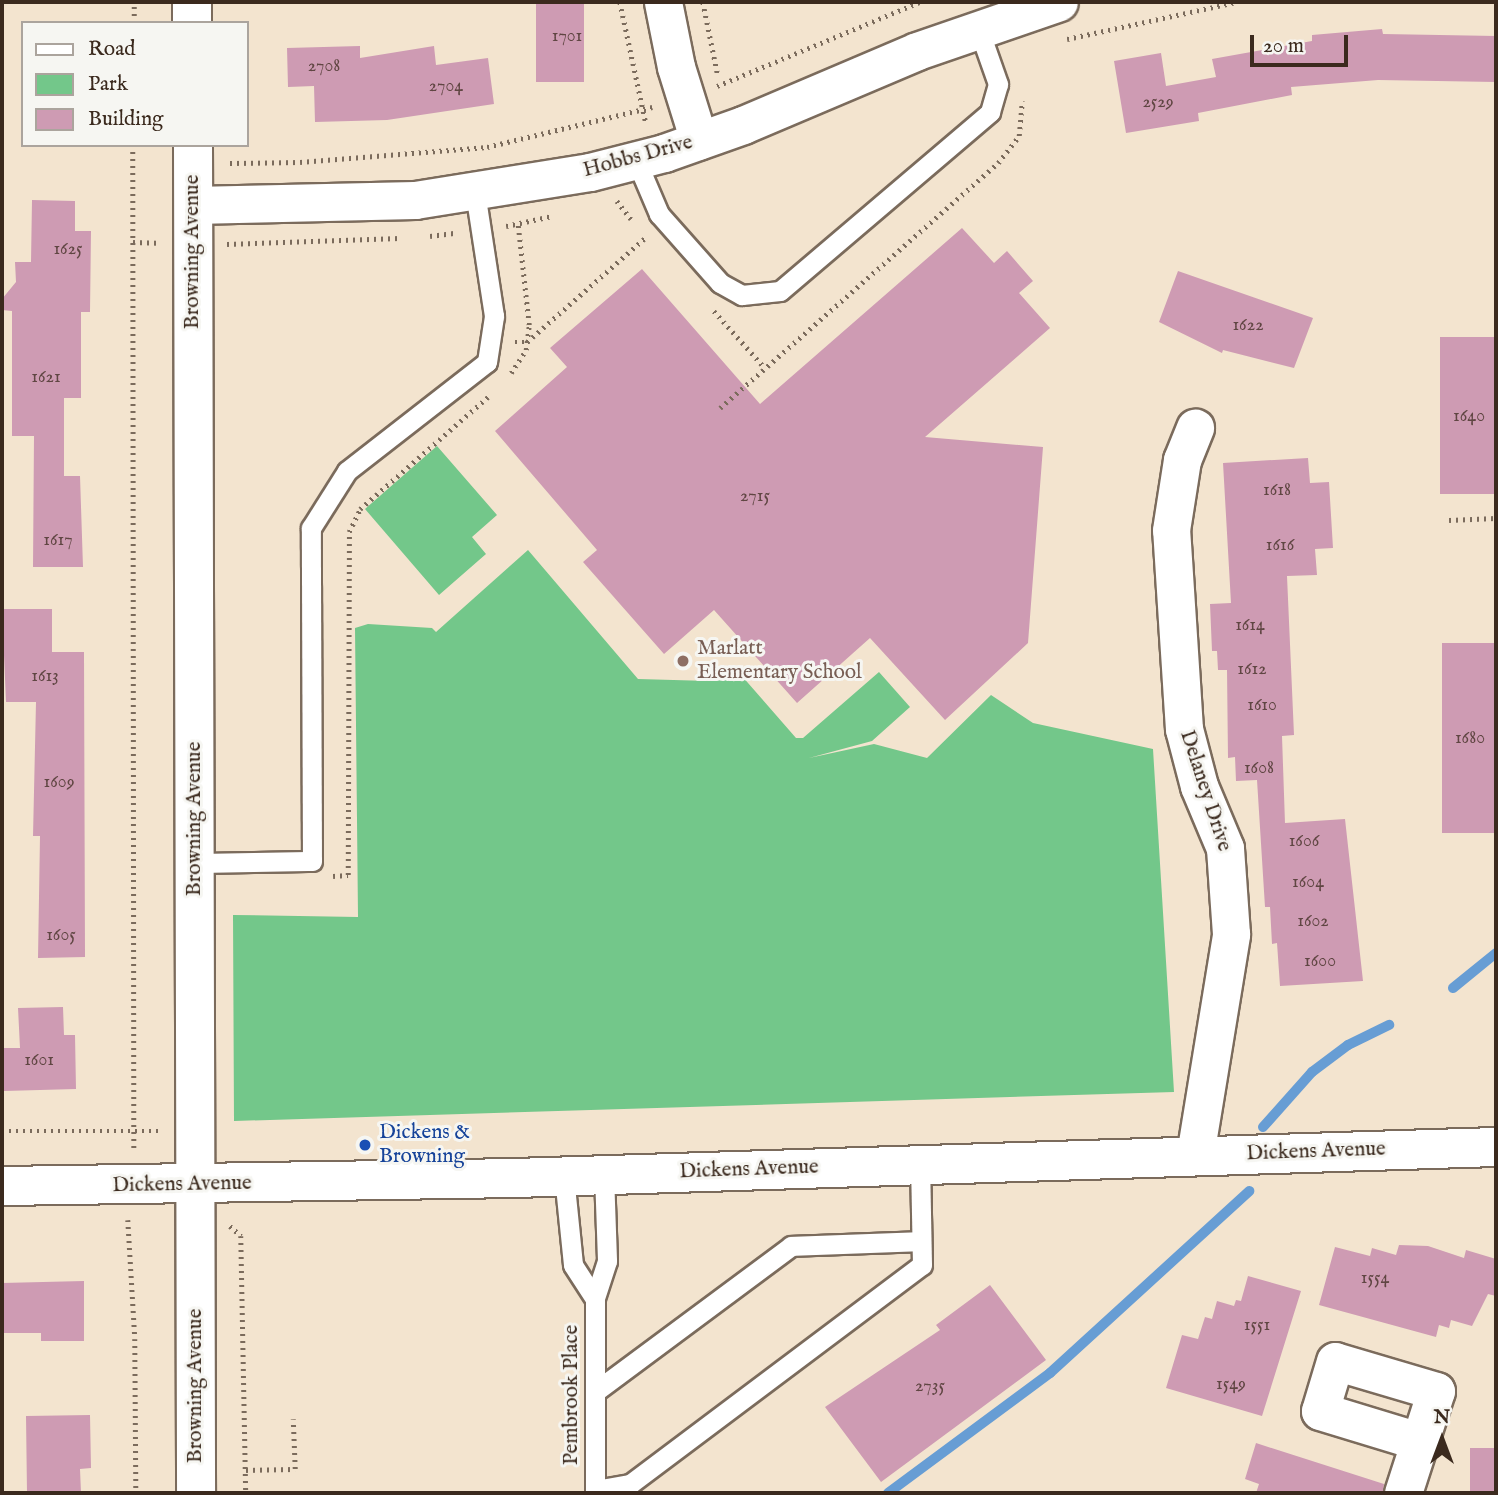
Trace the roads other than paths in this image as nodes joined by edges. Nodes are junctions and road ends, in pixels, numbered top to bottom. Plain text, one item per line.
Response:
1 (192, 2) edge
2 (663, 2) edge
3 (1059, 2) edge
4 (192, 21) edge
5 (979, 30) junction
6 (699, 141) junction
7 (641, 144) junction
8 (193, 147) edge
9 (475, 192) junction
10 (193, 205) junction
11 (1195, 428) dead end
12 (195, 863) junction
13 (1496, 1147) edge
14 (1195, 1155) junction
15 (920, 1165) junction
16 (604, 1174) junction
17 (564, 1175) junction
18 (210, 1185) junction
19 (2, 1186) edge
20 (921, 1241) junction
21 (595, 1299) junction
22 (596, 1391) junction
23 (1419, 1441) dead end
24 (197, 1493) edge
25 (1404, 1493) edge

1 - 4 street
2 - 6 street
3 - 5 street, Hobbs Drive
5 - 6 street, Hobbs Drive
5 - 7 lane
6 - 7 street, Hobbs Drive
7 - 9 street, Hobbs Drive
8 - 10 street, Browning Avenue
9 - 10 street, Hobbs Drive
9 - 12 lane
10 - 12 street, Browning Avenue
11 - 14 street, Delaney Drive
12 - 18 street, Browning Avenue
13 - 14 street, Dickens Avenue
14 - 15 street, Dickens Avenue
15 - 16 street, Dickens Avenue
15 - 20 lane
16 - 17 street, Dickens Avenue
16 - 21 lane, Pembrook Place
17 - 18 street, Dickens Avenue
17 - 21 lane, Pembrook Place
18 - 19 street, Dickens Avenue
18 - 24 street, Browning Avenue
20 - 22 lane
20 - 22 lane, Pembrook Place
21 - 22 lane, Pembrook Place
23 - 25 street

